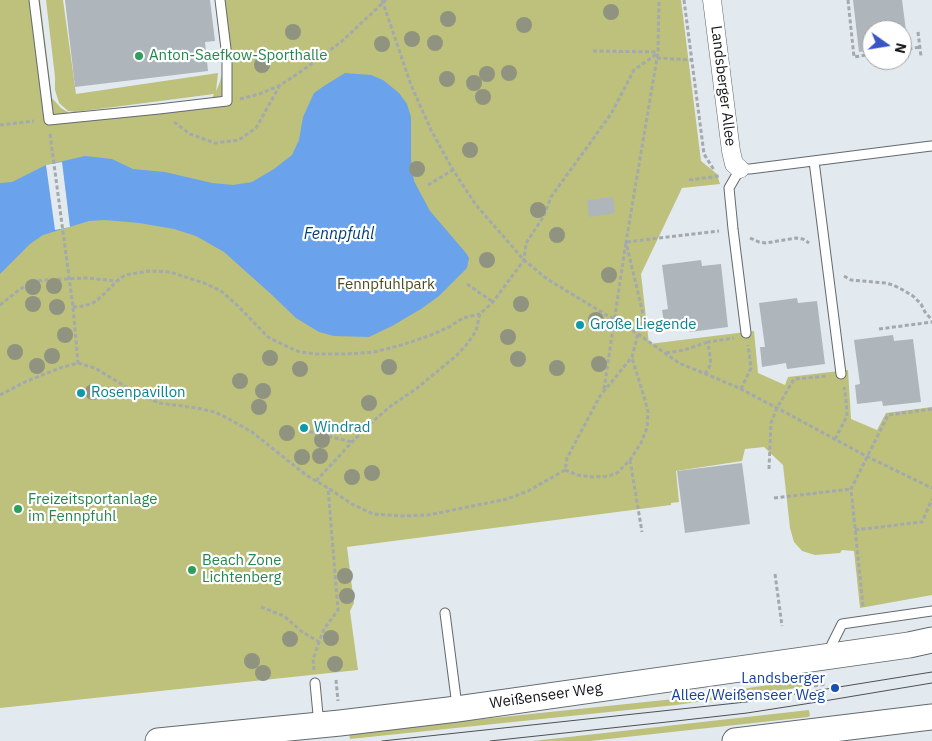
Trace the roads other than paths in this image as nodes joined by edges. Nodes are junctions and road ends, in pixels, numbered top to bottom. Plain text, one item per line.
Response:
1 (34, 0) edge
2 (220, 0) edge
3 (712, 0) edge
4 (932, 146) edge
5 (814, 161) junction
6 (740, 169) junction
7 (747, 335) road end
8 (841, 374) road end
9 (932, 611) edge
10 (445, 613) dead end
11 (932, 640) edge
12 (826, 656) junction
13 (315, 683) road end
14 (457, 709) junction
15 (932, 717) edge
16 (306, 731) edge
17 (158, 741) edge
18 (735, 741) edge

1 - 2 lane
3 - 6 street, Landsberger Allee
4 - 5 lane
5 - 6 lane
5 - 8 lane
6 - 7 lane
9 - 12 lane
10 - 14 lane
11 - 12 main road, Weißenseer Weg
12 - 14 main road, Weißenseer Weg
13 - 16 lane
14 - 16 main road, Weißenseer Weg
15 - 18 main road
16 - 17 main road, Weißenseer Weg

